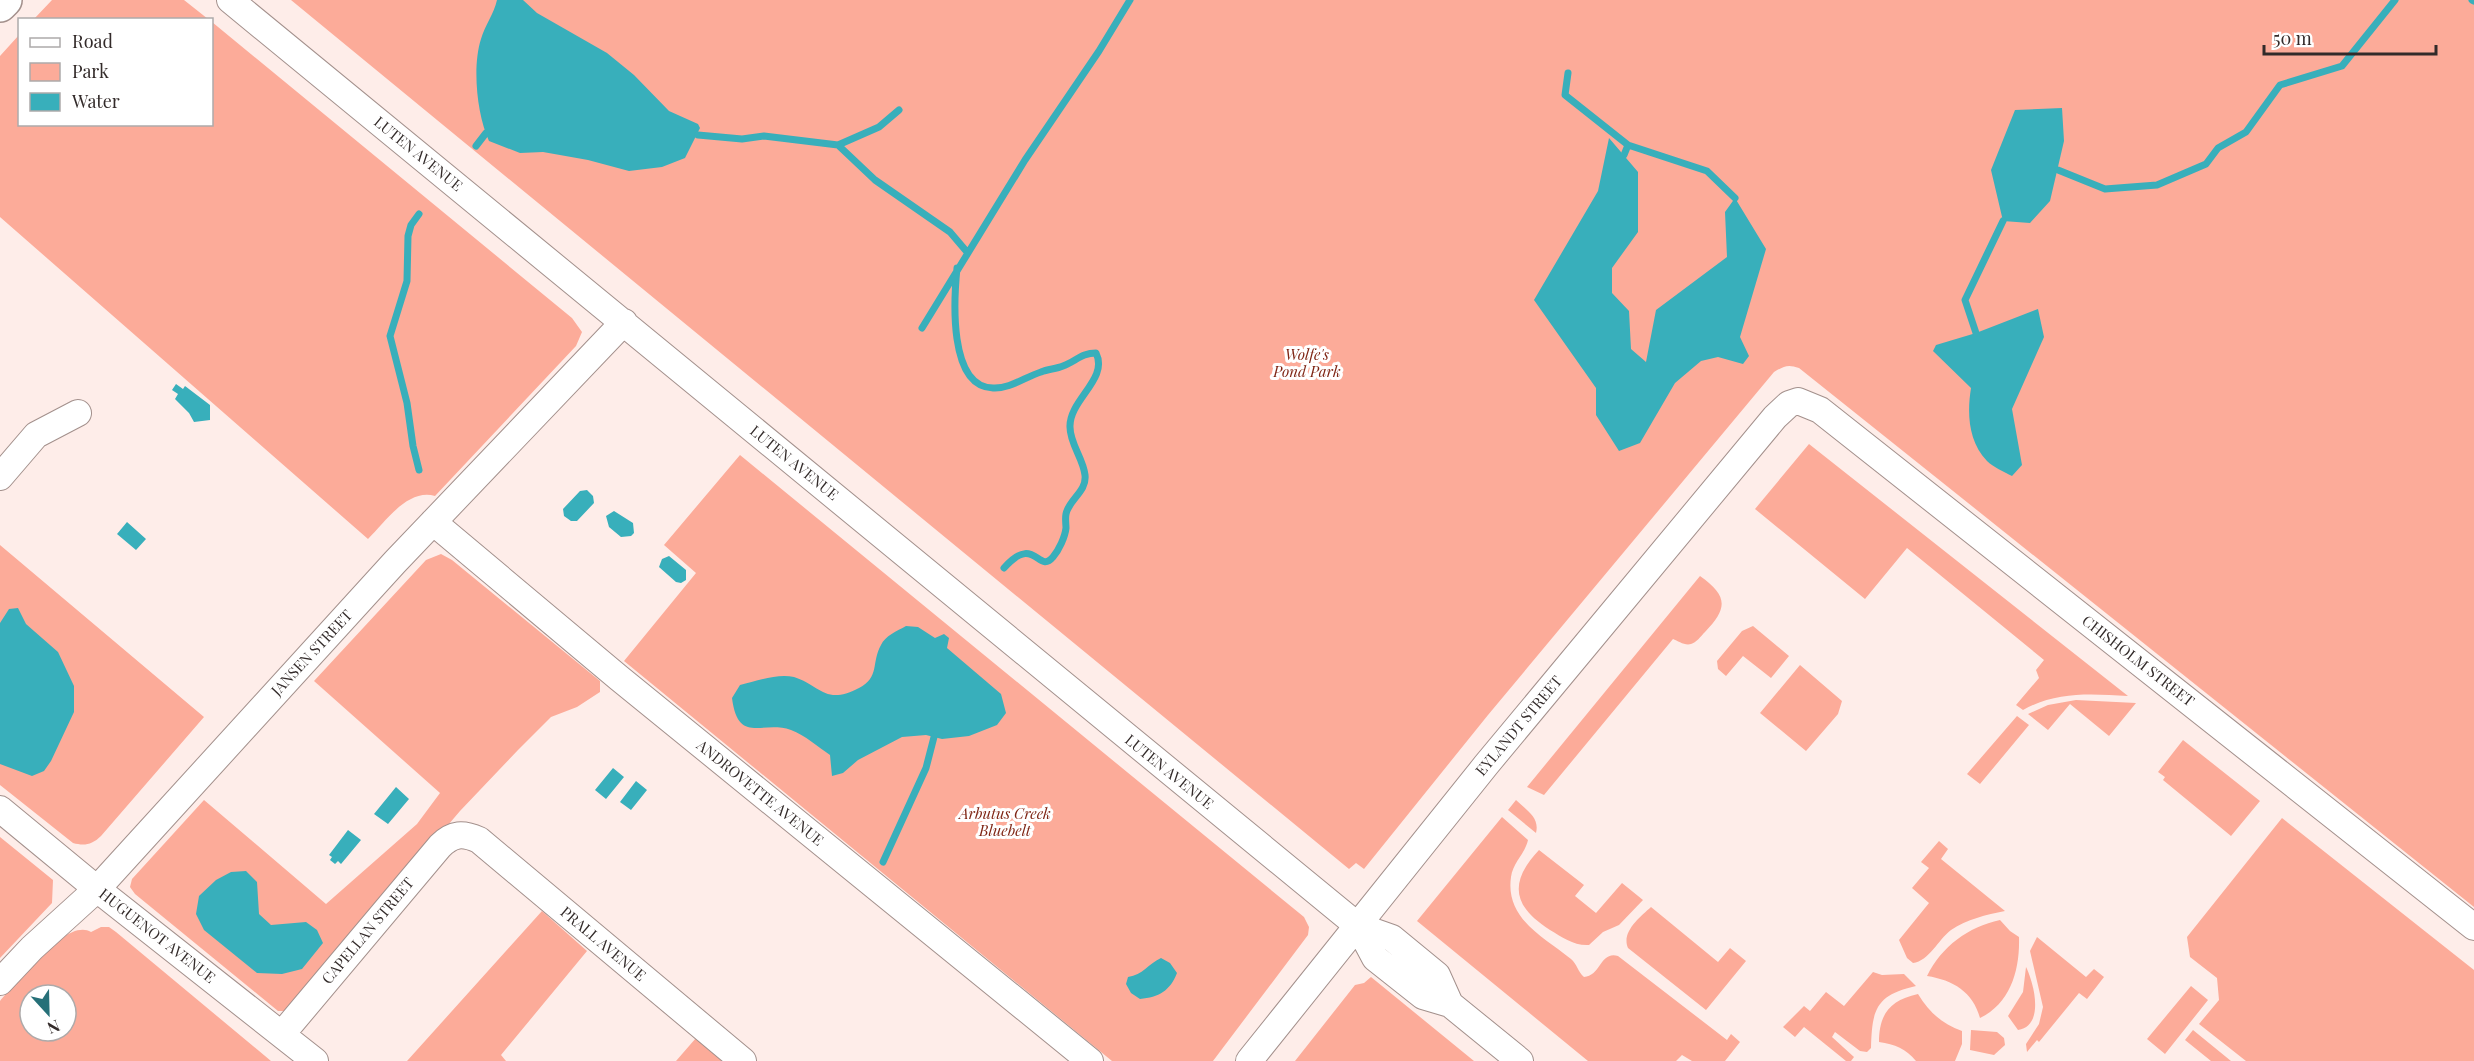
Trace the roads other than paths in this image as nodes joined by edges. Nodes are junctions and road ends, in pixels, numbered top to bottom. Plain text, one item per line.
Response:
1 (5, 0) edge
2 (230, 0) edge
3 (0, 5) edge
4 (624, 322) junction
5 (1798, 401) joint
6 (78, 413) dead end
7 (0, 477) edge
8 (433, 522) junction
9 (0, 809) edge
10 (458, 834) joint
11 (97, 889) junction
12 (1358, 926) junction
13 (2474, 927) edge
14 (0, 982) edge
15 (282, 1034) junction
16 (315, 1061) edge
17 (743, 1061) edge
18 (1090, 1061) edge
19 (1248, 1061) edge
20 (1520, 1061) edge

1 - 3 main road
2 - 4 street, LUTEN AVENUE
4 - 8 street, JANSEN STREET
4 - 12 street, LUTEN AVENUE
5 - 12 street, EYLANDT STREET
5 - 13 street, CHISHOLM STREET
6 - 7 street
8 - 11 street, JANSEN STREET
8 - 18 street, ANDROVETTE AVENUE
9 - 11 street, HUGUENOT AVENUE
10 - 15 street, CAPELLAN STREET
10 - 17 street, PRALL AVENUE
11 - 14 street, JANSEN STREET
11 - 15 street, HUGUENOT AVENUE
12 - 19 street, EYLANDT STREET
12 - 20 street, LUTEN AVENUE
15 - 16 street, HUGUENOT AVENUE

